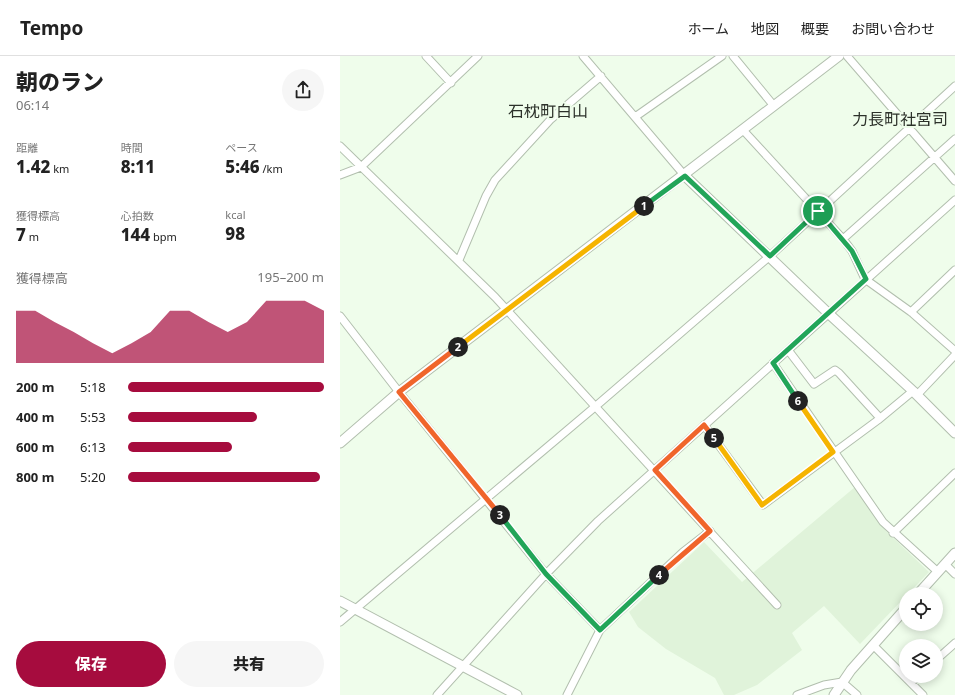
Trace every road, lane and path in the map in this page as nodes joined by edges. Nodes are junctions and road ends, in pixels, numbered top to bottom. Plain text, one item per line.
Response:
1 (426, 56) edge
2 (478, 56) edge
3 (583, 56) edge
4 (722, 56) edge
5 (733, 56) edge
6 (839, 56) edge
7 (847, 56) edge
8 (601, 76) junction
9 (451, 83) junction
10 (955, 86) edge
11 (774, 106) junction
12 (635, 117) junction
13 (910, 128) junction
14 (743, 130) junction
15 (955, 140) edge
16 (340, 146) edge
17 (935, 158) junction
18 (361, 167) junction
19 (340, 175) edge
20 (685, 176) junction
21 (955, 181) edge
22 (955, 200) edge
23 (818, 211) junction
24 (843, 239) junction
25 (770, 256) junction
26 (459, 260) junction
27 (955, 270) edge
28 (866, 279) junction
29 (506, 309) junction
30 (911, 312) junction
31 (828, 313) junction
32 (340, 316) edge
33 (788, 350) junction
34 (955, 351) edge
35 (955, 355) edge
36 (773, 363) junction
37 (399, 392) junction
38 (915, 393) junction
39 (596, 406) junction
40 (880, 418) junction
41 (704, 425) junction
42 (955, 433) edge
43 (340, 443) edge
44 (833, 452) junction
45 (655, 470) junction
46 (955, 473) edge
47 (486, 498) junction
48 (710, 531) junction
49 (893, 533) junction
50 (955, 553) edge
51 (945, 564) junction
52 (938, 572) junction
53 (546, 574) junction
54 (955, 574) edge
55 (924, 587) edge
56 (340, 601) edge
57 (777, 605) dead end
58 (356, 609) junction
59 (899, 616) edge
60 (340, 622) edge
61 (600, 630) junction
62 (955, 642) edge
63 (873, 645) junction
64 (943, 653) edge
65 (464, 666) junction
66 (899, 671) edge
67 (842, 682) junction
68 (911, 683) edge
69 (437, 695) edge
70 (517, 695) edge
71 (567, 695) edge
72 (797, 695) edge
73 (834, 695) edge
74 (857, 695) edge
75 (924, 695) edge

1 - 9 street
2 - 9 street
3 - 8 street
4 - 12 street
5 - 11 street
6 - 11 street
7 - 13 street
8 - 12 street
8 - 26 street
9 - 18 street
10 - 13 street
11 - 14 street
12 - 20 street
13 - 17 street
13 - 23 street
14 - 20 street
14 - 23 street
15 - 17 street
16 - 18 street
17 - 21 street
17 - 24 street
18 - 19 street
18 - 26 street
20 - 25 street
20 - 29 street
22 - 28 street
23 - 24 street
23 - 25 street
24 - 28 street
25 - 31 street
25 - 39 street
26 - 29 street
27 - 30 street
28 - 30 street
28 - 31 street
29 - 37 street
29 - 39 street
30 - 34 street
31 - 33 street
31 - 38 street
32 - 37 street
33 - 36 street
33 - 40 street
35 - 38 street
36 - 41 street
36 - 44 street
37 - 43 street
37 - 47 street
38 - 40 street
38 - 42 street
39 - 45 street
39 - 47 street
40 - 44 street
41 - 44 street
41 - 45 street
44 - 49 street
45 - 48 street
45 - 53 street
46 - 49 street
47 - 53 street
47 - 58 street
48 - 57 street
48 - 61 street
49 - 52 street
50 - 51 street
51 - 52 street
51 - 54 street
52 - 55 street
53 - 61 street
53 - 65 street
56 - 58 street
58 - 60 street
58 - 65 street
59 - 63 street
61 - 71 street
62 - 64 street
63 - 66 street
63 - 67 street
65 - 69 street
65 - 70 street
67 - 72 street
67 - 73 street
67 - 74 street
68 - 75 street

